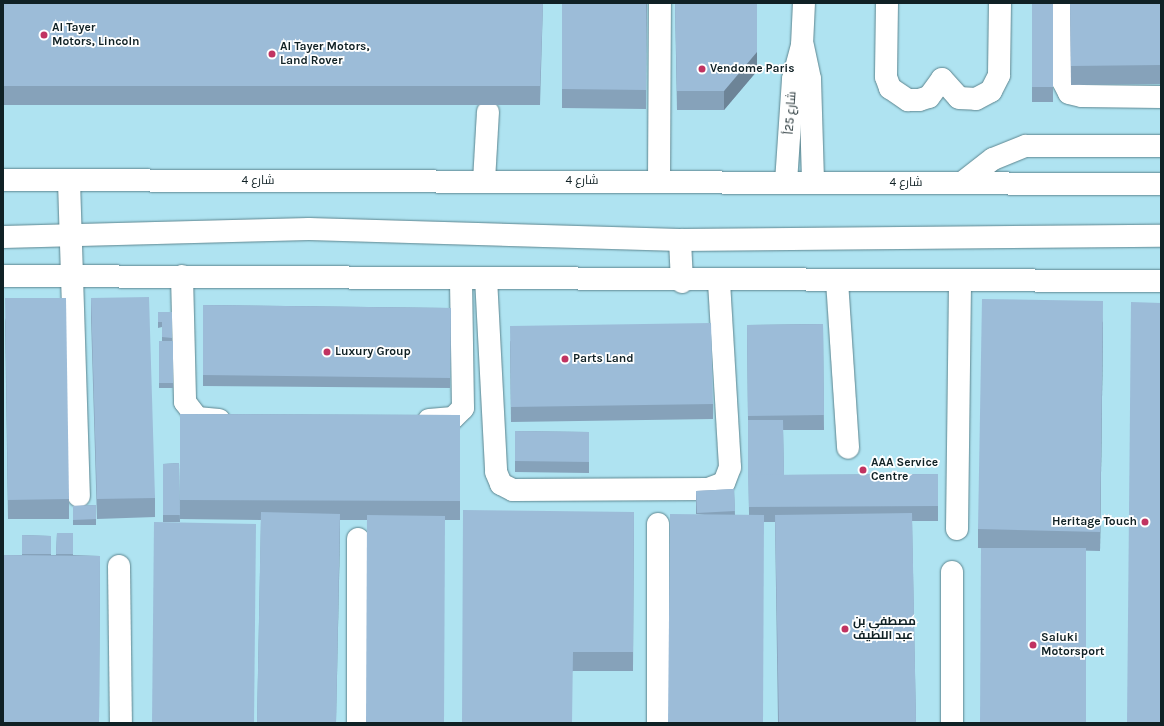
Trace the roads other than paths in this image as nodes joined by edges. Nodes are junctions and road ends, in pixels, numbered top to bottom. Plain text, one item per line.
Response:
1 (660, 3) edge
2 (804, 3) edge
3 (887, 3) edge
4 (1000, 3) edge
5 (1062, 3) edge
6 (802, 45) junction
7 (1161, 97) edge
8 (488, 112) dead end
9 (1161, 146) edge
10 (3, 180) edge
11 (68, 181) junction
12 (484, 181) junction
13 (659, 182) junction
14 (786, 182) junction
15 (813, 182) junction
16 (962, 183) junction
17 (1161, 184) edge
18 (1161, 236) edge
19 (3, 237) edge
20 (71, 237) junction
21 (680, 240) junction
22 (3, 276) edge
23 (182, 276) junction
24 (72, 277) junction
25 (461, 278) junction
26 (486, 278) junction
27 (837, 281) junction
28 (960, 281) junction
29 (1161, 281) edge
30 (682, 282) junction
31 (719, 282) junction
32 (239, 420) edge
33 (406, 420) edge
34 (848, 448) dead end
35 (79, 496) dead end
36 (658, 524) dead end
37 (957, 529) dead end
38 (358, 539) dead end
39 (119, 566) dead end
40 (952, 572) dead end
41 (121, 723) edge
42 (358, 723) edge
43 (658, 723) edge
44 (952, 723) edge

1 - 13 street
2 - 6 street, شارع 25أ
3 - 4 street
5 - 7 street
6 - 14 street, شارع 25أ
6 - 15 street, شارع 25أ
8 - 12 street
9 - 16 street
10 - 11 street, شارع 4
11 - 12 street, شارع 4
11 - 20 street
12 - 13 street, شارع 4
13 - 14 street, شارع 4
14 - 15 street, شارع 4
15 - 16 street, شارع 4
16 - 17 street, شارع 4
18 - 21 street
19 - 20 street
20 - 21 street
20 - 24 street
21 - 30 street
22 - 24 street
23 - 24 street
23 - 25 street
23 - 32 street
24 - 35 street
25 - 26 street
25 - 33 street
26 - 30 street
26 - 31 street
27 - 28 street
27 - 31 street
27 - 34 street
28 - 29 street
28 - 37 street
30 - 31 street
36 - 43 street
38 - 42 street
39 - 41 street
40 - 44 street

